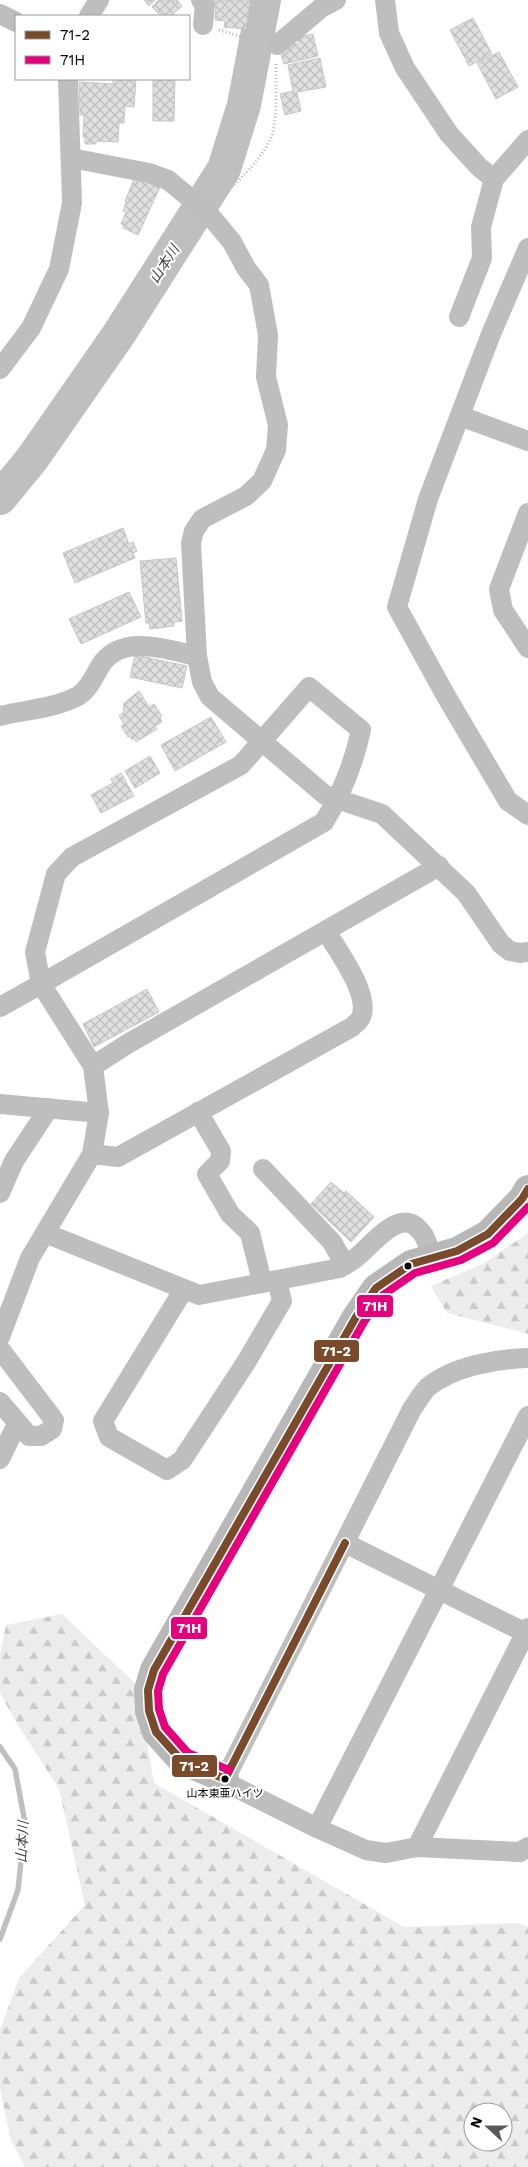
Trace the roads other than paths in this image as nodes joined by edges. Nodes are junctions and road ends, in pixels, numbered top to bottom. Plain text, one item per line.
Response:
1 (99, 0) edge
2 (201, 0) edge
3 (336, 0) edge
4 (385, 0) edge
5 (0, 14) edge
6 (90, 15) edge
7 (15, 22) edge
8 (203, 25) road end
9 (277, 45) road end
10 (68, 80) edge
11 (528, 140) edge
12 (71, 158) junction
13 (494, 179) junction
14 (528, 248) edge
15 (459, 316) dead end
16 (0, 369) edge
17 (460, 416) junction
18 (528, 441) edge
19 (528, 513) edge
20 (528, 648) edge
21 (197, 656) junction
22 (0, 716) edge
23 (262, 742) junction
24 (338, 799) junction
25 (528, 815) edge
26 (439, 866) junction
27 (326, 931) junction
28 (528, 952) edge
29 (41, 984) junction
30 (0, 1007) edge
31 (93, 1066) junction
32 (0, 1104) edge
33 (49, 1108) junction
34 (198, 1112) junction
35 (99, 1113) junction
36 (92, 1154) junction
37 (263, 1169) dead end
38 (528, 1189) edge
39 (0, 1193) edge
40 (45, 1233) junction
41 (432, 1258) junction
42 (345, 1265) junction
43 (269, 1281) junction
44 (184, 1289) junction
45 (0, 1337) edge
46 (0, 1349) edge
47 (528, 1358) edge
48 (0, 1402) edge
49 (528, 1416) edge
50 (16, 1424) junction
51 (0, 1459) edge
52 (345, 1543) junction
53 (439, 1590) junction
54 (527, 1632) edge
55 (225, 1779) junction
56 (317, 1828) junction
57 (418, 1847) junction
58 (528, 1847) edge

1 - 6 street
2 - 8 street
3 - 9 street
4 - 13 street
5 - 7 street
10 - 12 street
11 - 13 street
12 - 16 street
12 - 21 street
13 - 15 street
14 - 17 street
17 - 18 street
17 - 25 street
19 - 20 street
21 - 22 street
21 - 23 street
23 - 24 street
23 - 24 street
23 - 29 street
24 - 26 street
24 - 29 street
26 - 27 street
26 - 28 street
27 - 31 street
27 - 34 street
29 - 30 street
29 - 31 street
31 - 35 street
32 - 33 street
33 - 35 street
33 - 39 street
34 - 36 street
34 - 43 street
35 - 36 street
36 - 40 street
37 - 42 street
38 - 41 street
40 - 44 street
40 - 45 street
41 - 42 street
41 - 55 street
42 - 43 street
43 - 44 street
43 - 44 street
46 - 50 street
47 - 52 street
48 - 50 street
49 - 53 street
50 - 51 street
52 - 53 street
52 - 55 street
53 - 54 street
53 - 56 street
54 - 57 street
55 - 56 street
56 - 57 street
57 - 58 street

